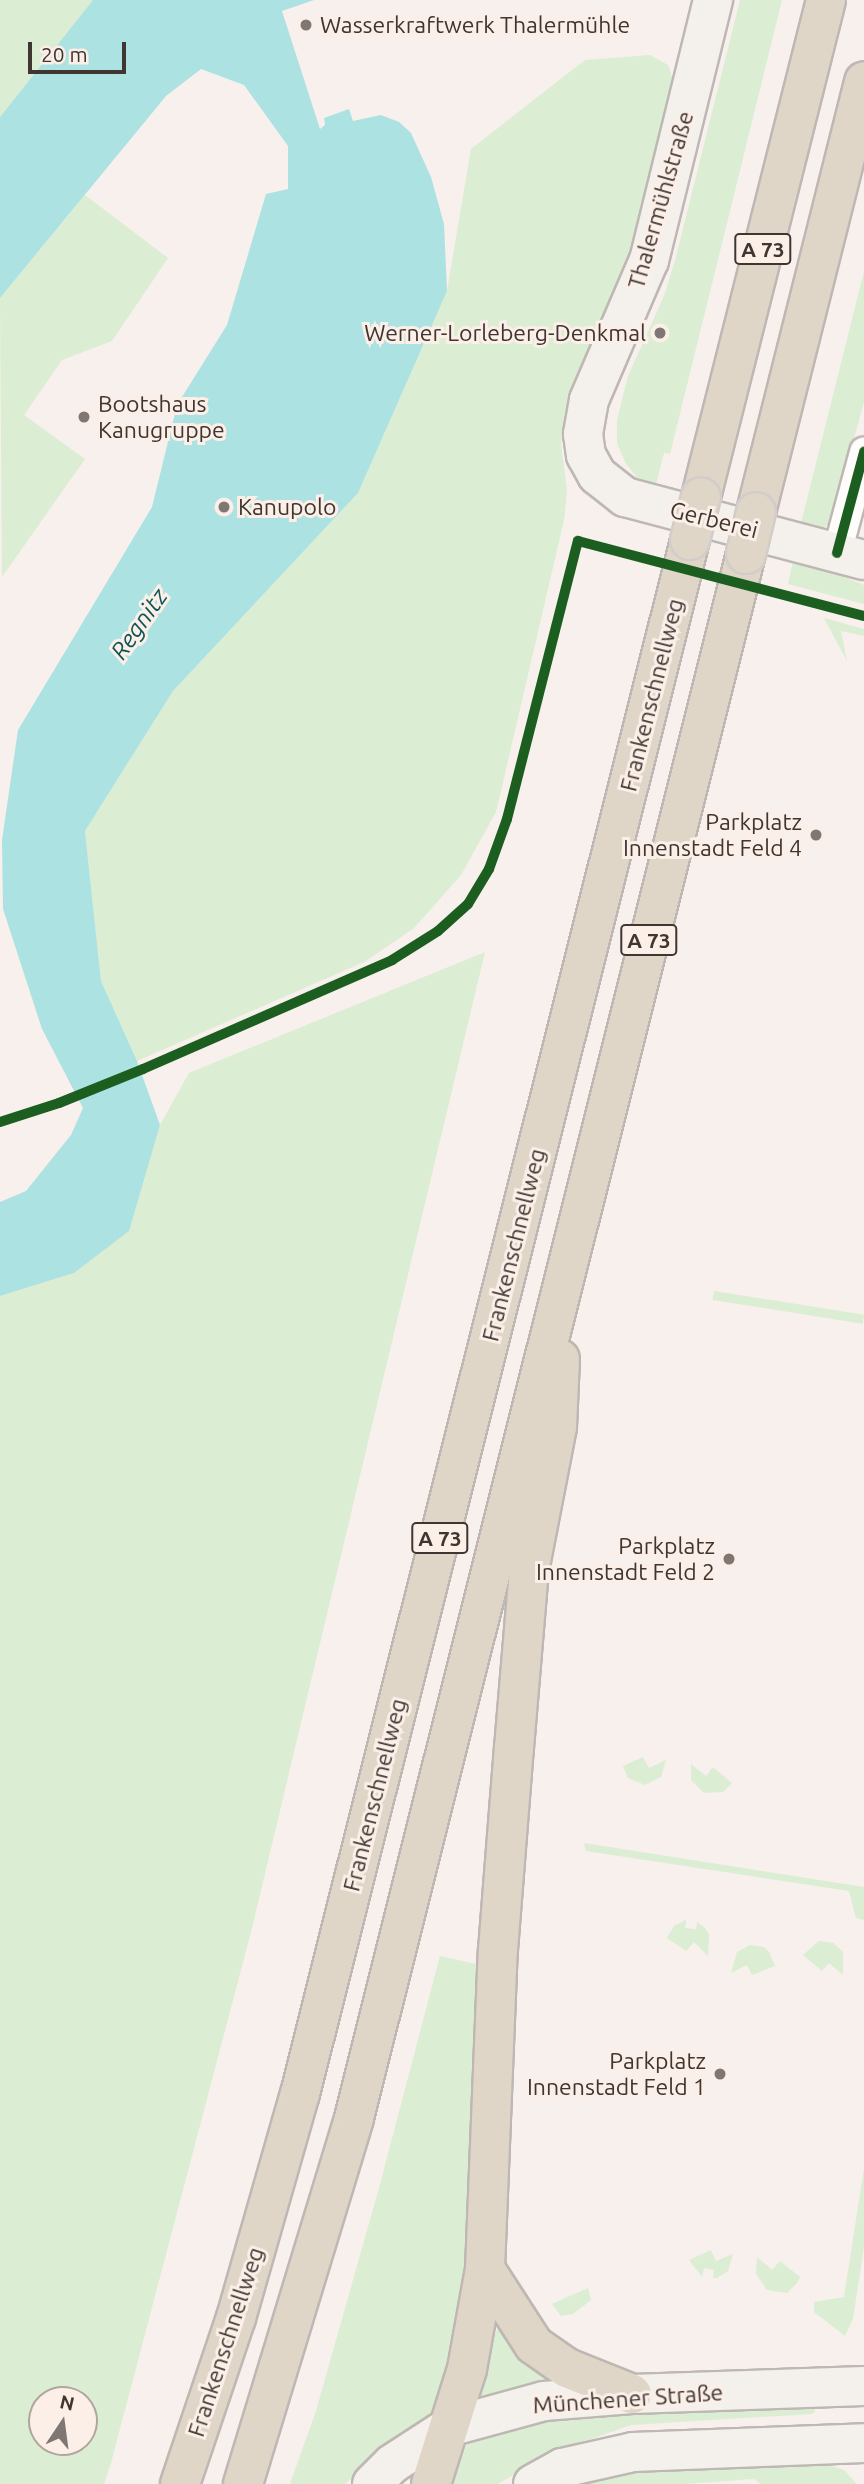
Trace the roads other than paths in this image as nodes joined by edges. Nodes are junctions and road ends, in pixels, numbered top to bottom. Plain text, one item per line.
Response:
1 (713, 0) edge
2 (826, 0) edge
3 (864, 81) edge
4 (864, 452) edge
5 (597, 475) joint
6 (850, 556) edge
7 (562, 1280) junction
8 (485, 2269) junction
9 (864, 2386) edge
10 (632, 2395) junction
11 (449, 2427) junction
12 (864, 2443) edge
13 (180, 2484) edge
14 (243, 2484) edge
15 (372, 2484) edge
16 (431, 2484) edge
17 (533, 2484) edge

1 - 5 main road, Thalermühlstraße
2 - 13 highway, Frankenschnellweg / A 73, bridge
3 - 7 highway, A 73, bridge
4 - 6 street, Gerberei
5 - 6 main road, Gerberei
7 - 8 highway
7 - 14 highway, A 73
8 - 10 highway
8 - 11 highway
9 - 10 main road, Münchener Straße
10 - 11 main road, Münchener Straße
11 - 15 main road, Münchener Straße
11 - 16 highway
12 - 17 main road

